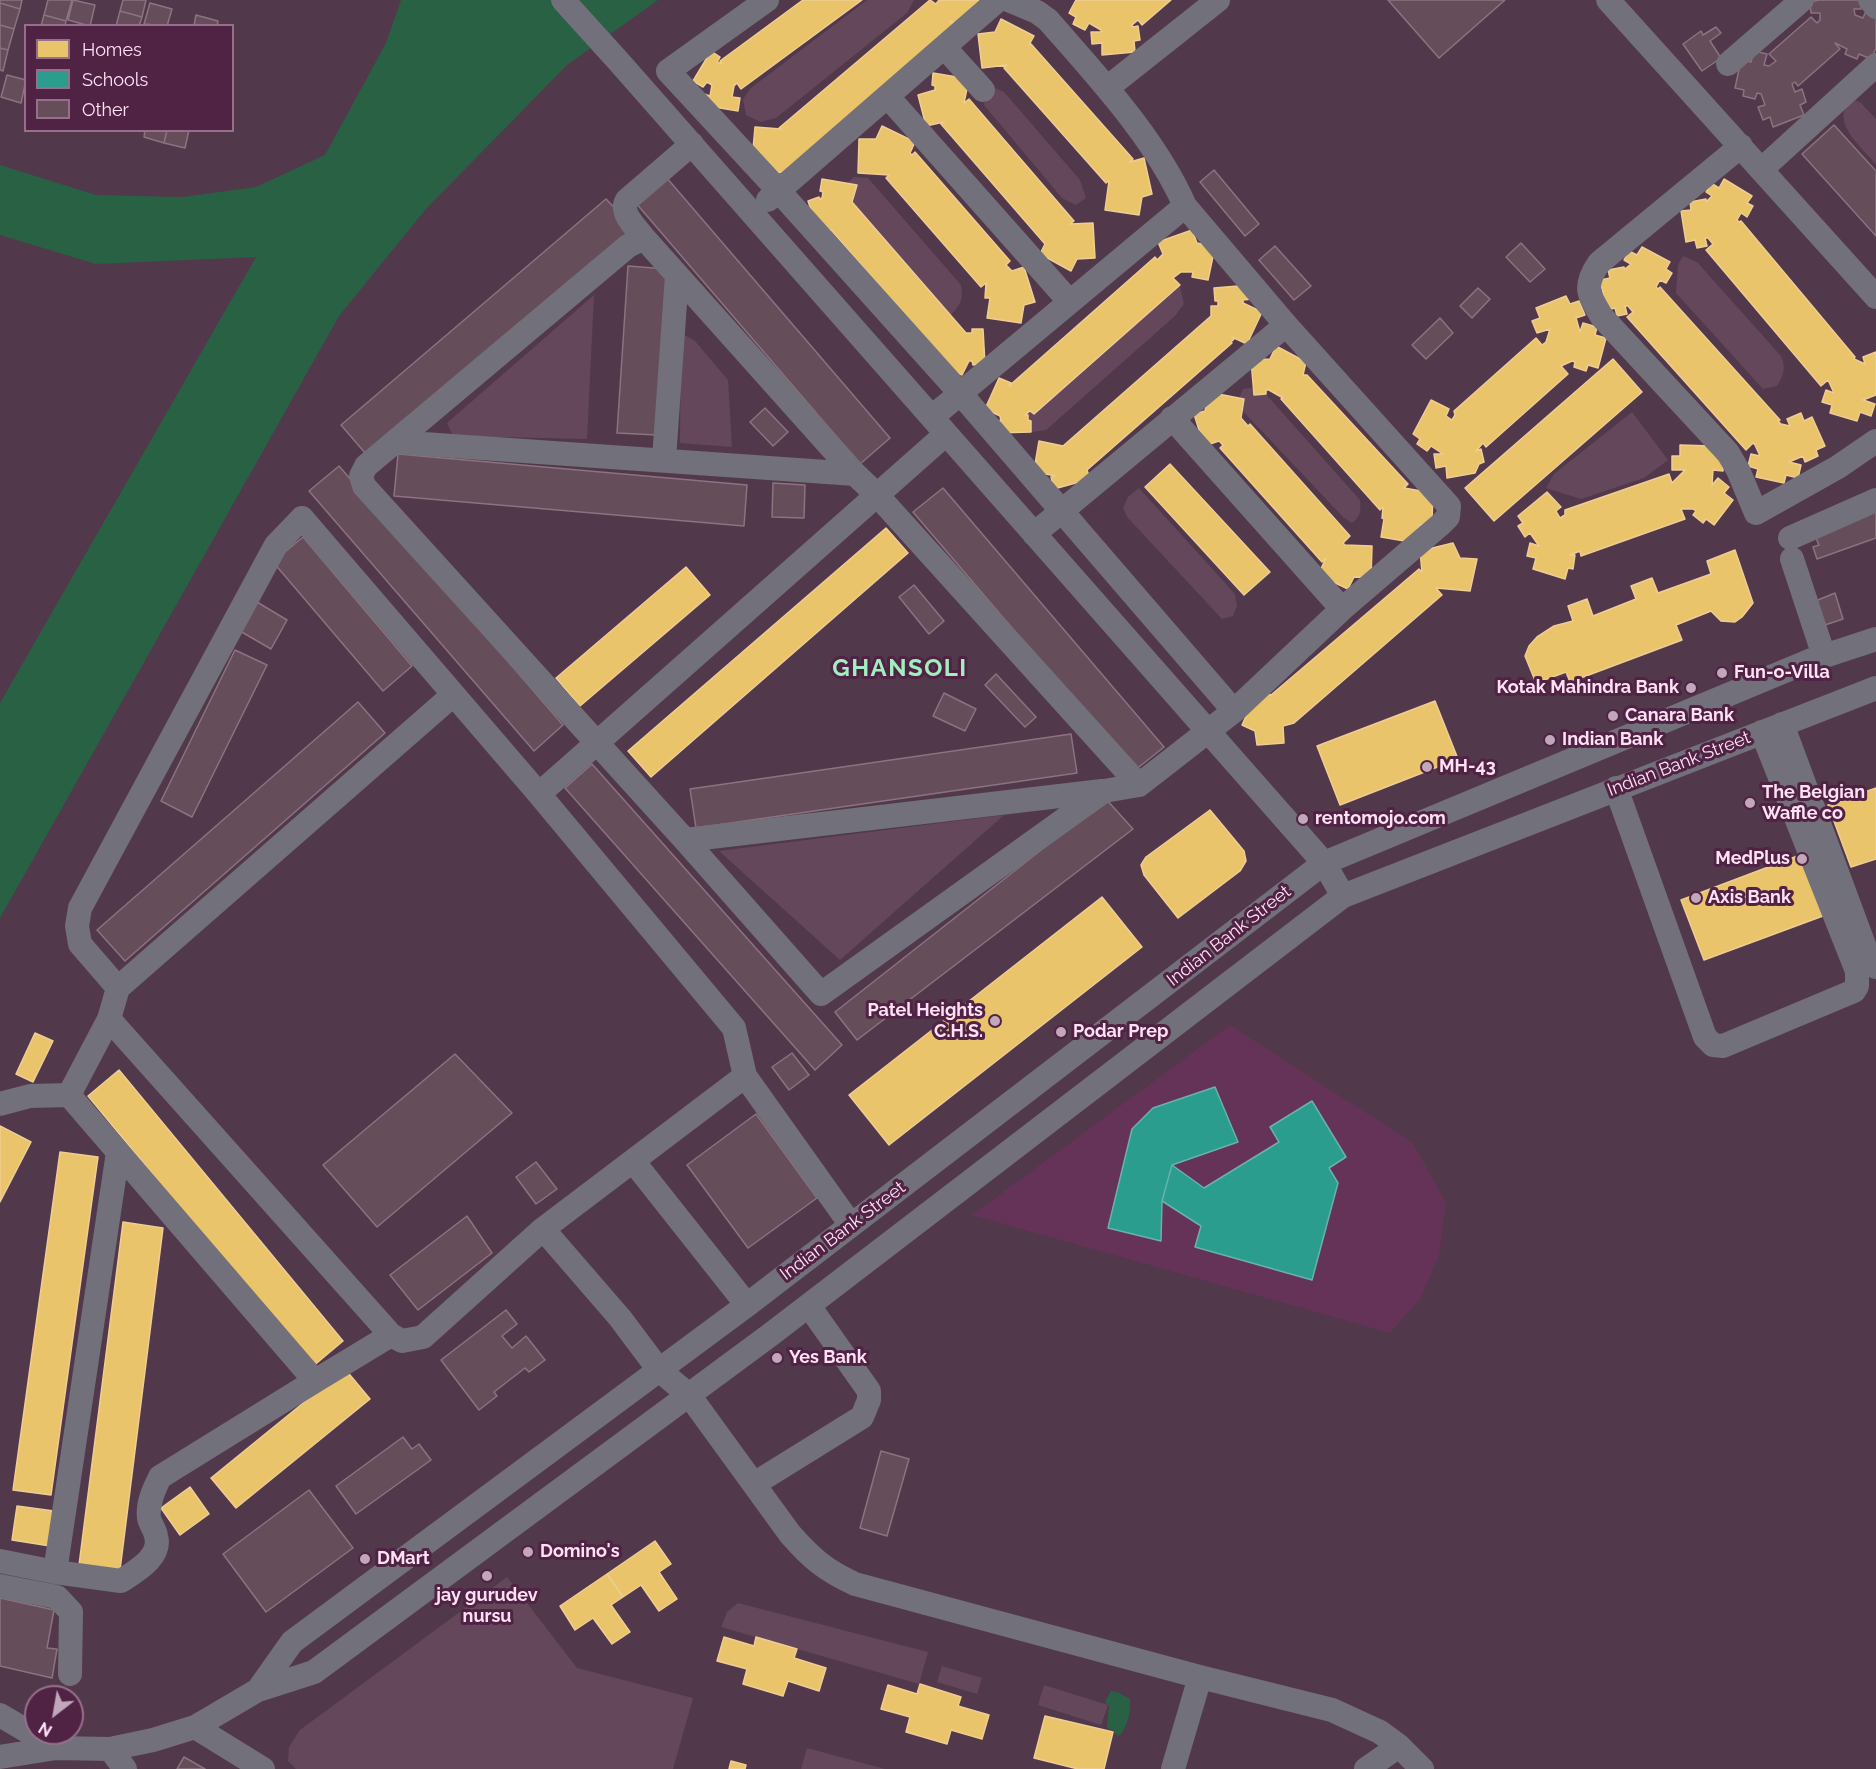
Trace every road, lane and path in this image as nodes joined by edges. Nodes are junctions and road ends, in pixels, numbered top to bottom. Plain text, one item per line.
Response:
1 (562, 0) edge
2 (767, 0) edge
3 (998, 0) edge
4 (1008, 0) edge
5 (1218, 0) edge
6 (1608, 0) edge
7 (1802, 0) edge
8 (1870, 0) edge
9 (1876, 7) edge
10 (945, 48) junction
11 (1728, 64) dead end
12 (1876, 65) edge
13 (1107, 88) junction
14 (983, 90) dead end
15 (888, 97) junction
16 (692, 144) junction
17 (1741, 146) junction
18 (1762, 169) junction
19 (778, 190) junction
20 (1185, 207) junction
21 (753, 214) junction
22 (644, 238) junction
23 (677, 275) junction
24 (1876, 297) edge
25 (1070, 302) junction
26 (1286, 325) junction
27 (960, 393) junction
28 (1172, 418) junction
29 (939, 425) junction
30 (1876, 441) edge
31 (395, 442) junction
32 (664, 459) junction
33 (855, 474) junction
34 (877, 495) junction
35 (1876, 500) edge
36 (1062, 512) junction
37 (1034, 534) junction
38 (1342, 609) junction
39 (1876, 639) edge
40 (1824, 656) junction
41 (1876, 688) edge
42 (453, 695) junction
43 (1234, 711) junction
44 (1772, 728) junction
45 (1208, 731) junction
46 (596, 743) junction
47 (1139, 785) junction
48 (1616, 789) junction
49 (1104, 791) junction
50 (539, 794) junction
51 (685, 840) junction
52 (1324, 863) junction
53 (1343, 896) junction
54 (1876, 967) edge
55 (118, 988) junction
56 (109, 1019) junction
57 (745, 1076) junction
58 (69, 1095) junction
59 (0, 1104) edge
60 (118, 1152) junction
61 (633, 1161) junction
62 (851, 1225) junction
63 (543, 1229) junction
64 (747, 1305) junction
65 (809, 1306) junction
66 (391, 1335) junction
67 (659, 1370) junction
68 (315, 1380) junction
69 (689, 1395) junction
70 (754, 1484) junction
71 (0, 1561) edge
72 (55, 1572) junction
73 (0, 1586) edge
74 (70, 1674) dead end
75 (1200, 1677) junction
76 (258, 1690) junction
77 (0, 1715) edge
78 (195, 1727) junction
79 (1399, 1746) junction
80 (56, 1748) junction
81 (110, 1749) junction
82 (0, 1757) edge
83 (37, 1769) edge
84 (125, 1769) edge
85 (263, 1769) edge
86 (1173, 1769) edge
87 (1366, 1769) edge
88 (1422, 1769) edge

1 - 16 street
2 - 19 street
3 - 10 street
4 - 13 street
5 - 13 street
6 - 17 street
7 - 11 street
8 - 9 street
10 - 14 street
10 - 15 street
12 - 18 street
13 - 20 street
15 - 19 street
15 - 25 street
16 - 21 street
16 - 22 street
17 - 18 street
17 - 30 street
18 - 24 street
19 - 21 street
19 - 27 street
20 - 25 street
20 - 26 street
21 - 29 street
22 - 23 street
22 - 31 street
23 - 32 street
23 - 33 street
25 - 27 street
26 - 28 street
26 - 38 street
27 - 29 street
27 - 36 street
28 - 36 street
28 - 38 street
29 - 34 street
29 - 37 street
31 - 32 street
31 - 46 street
32 - 33 street
33 - 34 street
34 - 46 street
34 - 47 street
35 - 40 street
36 - 37 street
36 - 43 street
37 - 45 street
38 - 43 street
39 - 40 street, Indian Bank Street
40 - 52 street, Indian Bank Street
41 - 44 street, Indian Bank Street
42 - 50 street
42 - 55 street
42 - 55 street
43 - 45 street
44 - 48 street, Indian Bank Street
44 - 48 street
44 - 54 street
45 - 47 street
45 - 52 street
46 - 50 street
46 - 51 street
47 - 49 street
48 - 53 street, Indian Bank Street
49 - 51 street
49 - 51 street
50 - 57 street
52 - 53 street
52 - 62 street, Indian Bank Street
53 - 65 street, Indian Bank Street
55 - 56 street
56 - 58 street
56 - 66 street
57 - 61 street
57 - 62 street
58 - 59 street
58 - 60 street
60 - 68 street
60 - 72 street
61 - 63 street
61 - 64 street
62 - 64 street, Indian Bank Street
63 - 66 street
63 - 67 street
64 - 67 street, Indian Bank Street
65 - 69 street, Indian Bank Street
65 - 70 street
66 - 68 street
67 - 69 street
67 - 76 street, Indian Bank Street
68 - 72 street
69 - 70 street
69 - 76 street, Indian Bank Street
70 - 75 street
71 - 72 street
73 - 74 street
75 - 79 street
75 - 86 street
76 - 78 street
77 - 80 street
78 - 81 street
78 - 85 street
79 - 87 street
79 - 88 street
80 - 81 street
80 - 82 street
80 - 83 street
81 - 84 street

